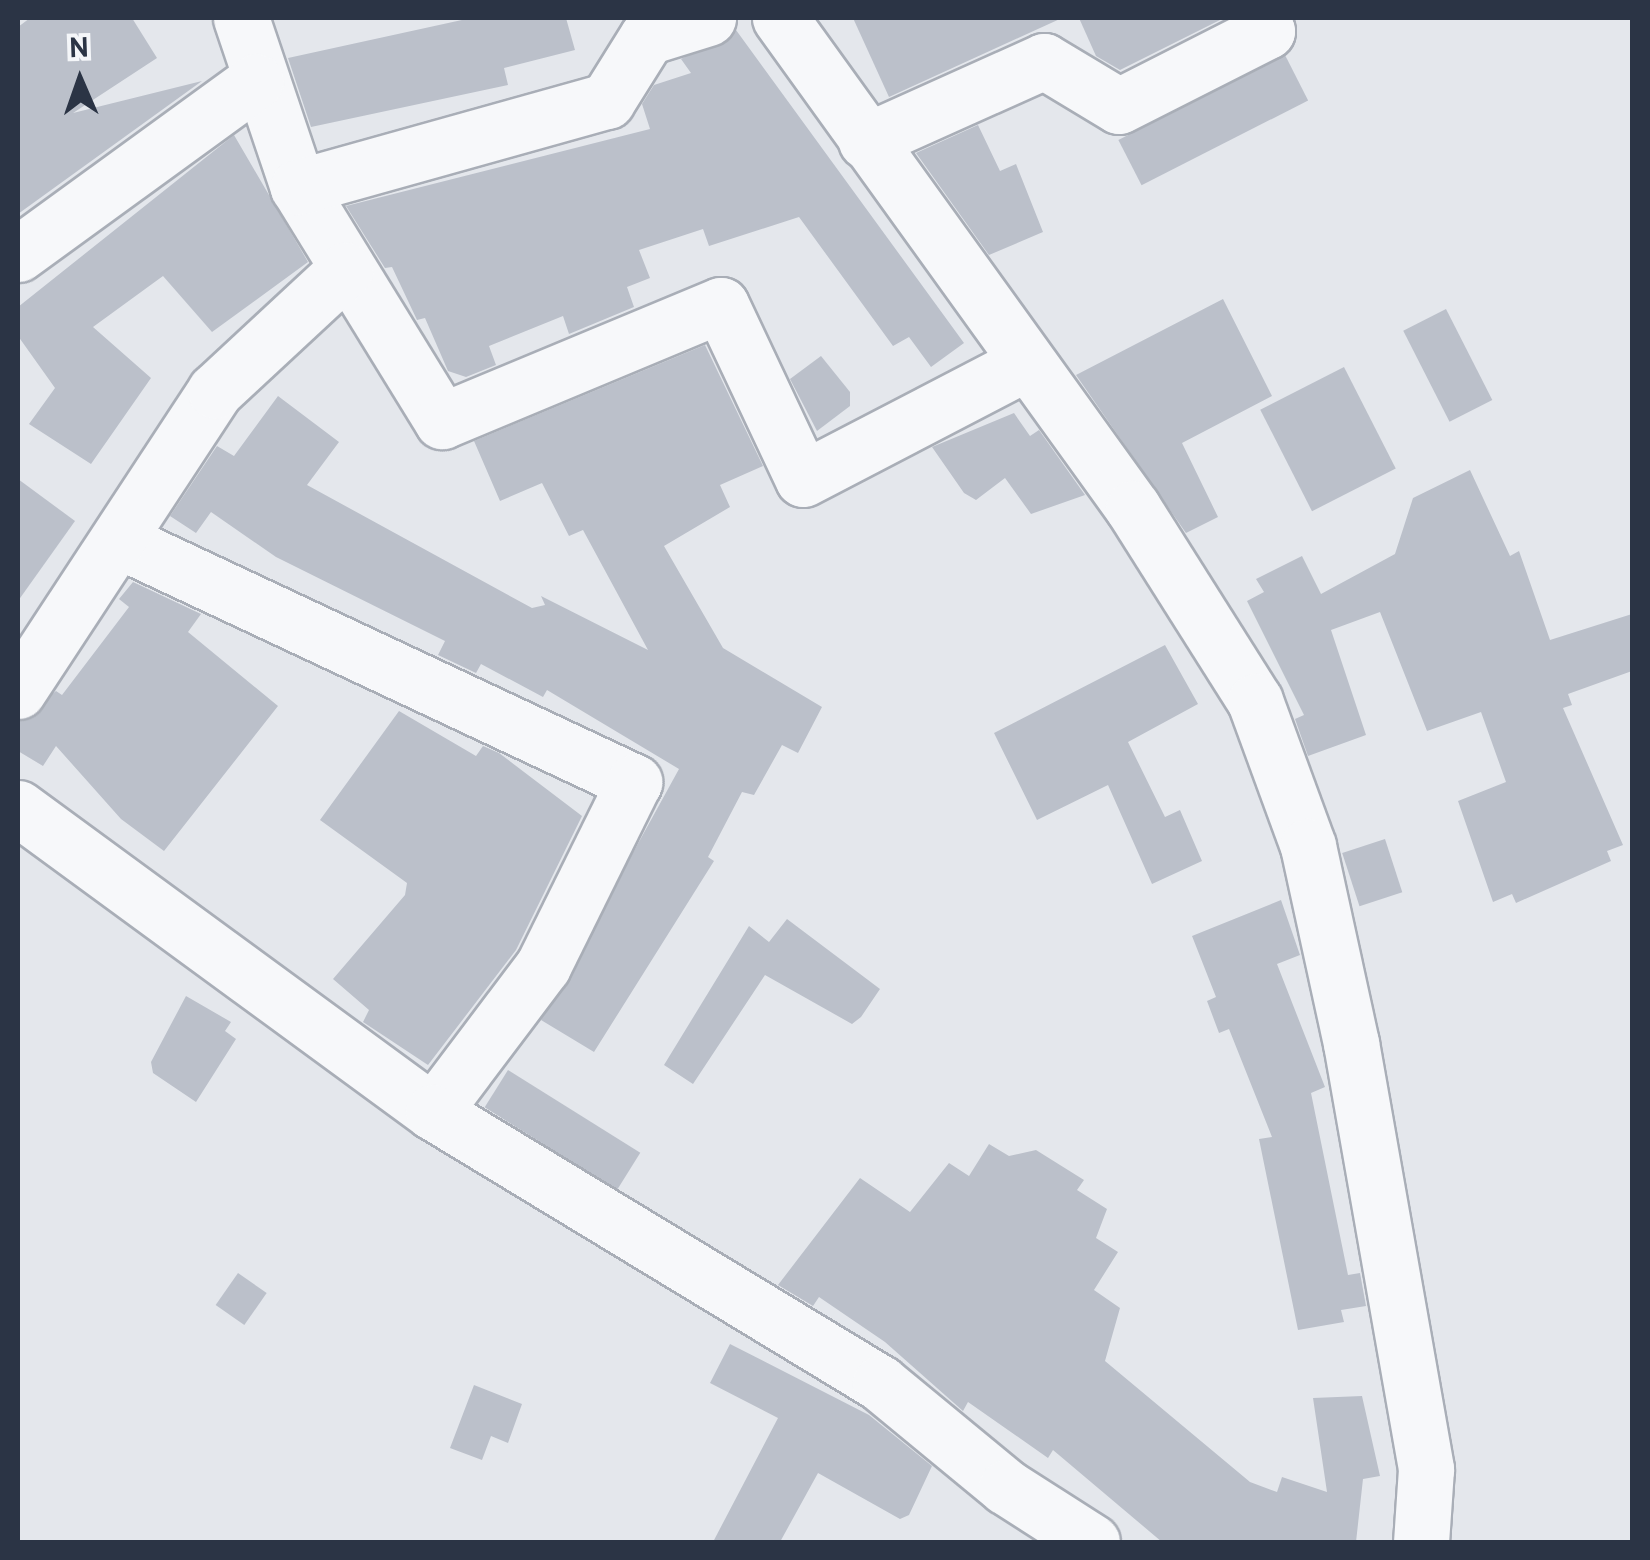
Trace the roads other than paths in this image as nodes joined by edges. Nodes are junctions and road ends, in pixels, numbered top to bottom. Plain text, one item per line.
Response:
1 (241, 18) edge
2 (708, 18) edge
3 (780, 18) edge
4 (1260, 18) edge
5 (1050, 39) edge
6 (256, 81) junction
7 (866, 141) junction
8 (298, 187) junction
9 (18, 254) edge
10 (345, 270) junction
11 (1024, 364) junction
12 (120, 542) junction
13 (18, 691) edge
14 (18, 808) edge
15 (433, 1112) junction
16 (1092, 1542) edge
17 (1421, 1542) edge

1 - 6 street
2 - 8 street
3 - 7 street
4 - 5 street
5 - 7 street
6 - 8 street
6 - 9 street
7 - 11 street
8 - 10 street
10 - 11 street
10 - 12 street
11 - 17 street
12 - 13 street
12 - 15 street
14 - 15 street
15 - 16 street

